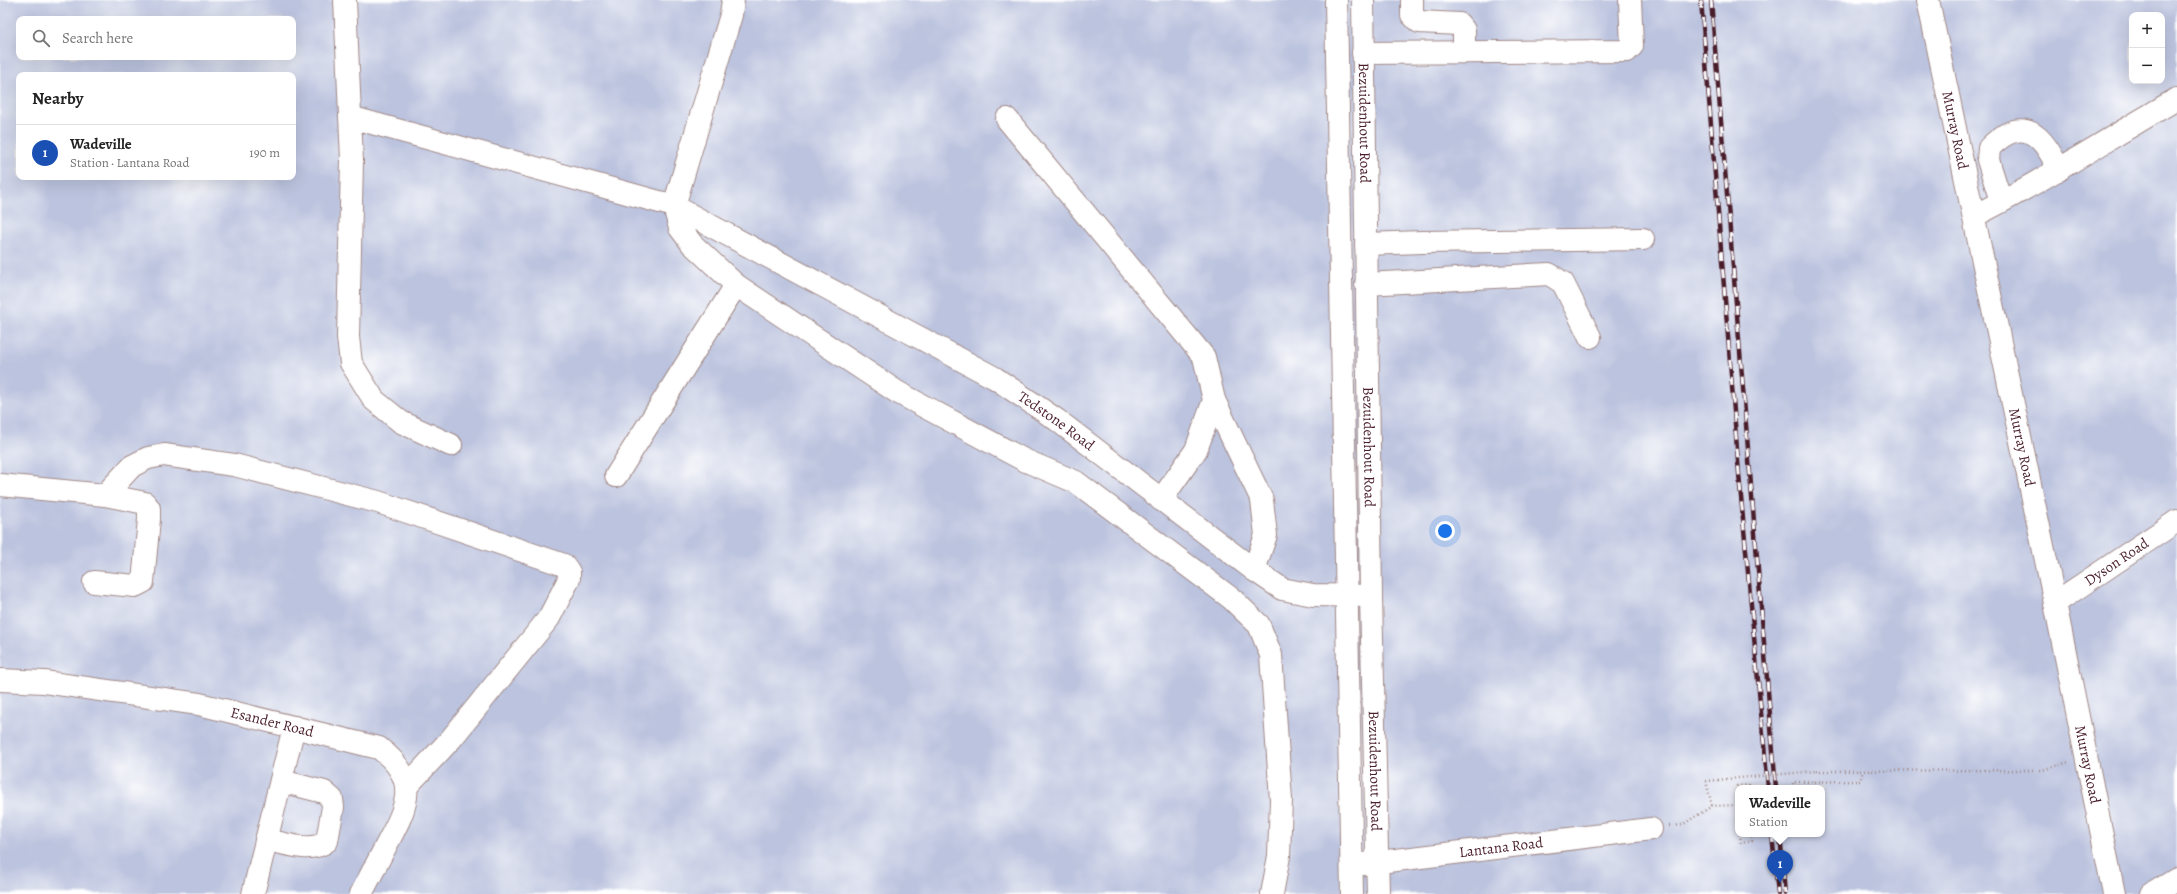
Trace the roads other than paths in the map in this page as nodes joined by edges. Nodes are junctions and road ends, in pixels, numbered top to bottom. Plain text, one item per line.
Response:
1 (345, 0) edge
2 (733, 0) edge
3 (1336, 0) edge
4 (1363, 0) edge
5 (1412, 0) edge
6 (1630, 0) edge
7 (1928, 0) edge
8 (1464, 52) junction
9 (1363, 59) junction
10 (1337, 66) junction
11 (2177, 99) edge
12 (350, 117) junction
13 (1007, 118) dead end
14 (2059, 170) junction
15 (2001, 201) junction
16 (674, 206) junction
17 (1974, 216) junction
18 (1643, 239) dead end
19 (1366, 244) junction
20 (736, 285) junction
21 (1366, 287) junction
22 (1341, 291) junction
23 (1590, 337) dead end
24 (1214, 400) junction
25 (451, 444) dead end
26 (616, 476) dead end
27 (0, 486) edge
28 (105, 495) junction
29 (1161, 500) junction
30 (2177, 521) edge
31 (1254, 570) junction
32 (94, 582) dead end
33 (1346, 596) junction
34 (1371, 596) junction
35 (2055, 603) junction
36 (1373, 670) junction
37 (1347, 671) junction
38 (0, 680) edge
39 (294, 727) junction
40 (281, 781) junction
41 (406, 787) junction
42 (1651, 828) road end
43 (266, 840) junction
44 (1378, 862) junction
45 (1352, 866) junction
46 (2177, 879) edge
47 (253, 894) edge
48 (361, 894) edge
49 (1272, 894) edge
50 (1352, 894) edge
51 (1378, 894) edge
52 (2114, 894) edge
53 (2152, 894) edge

1 - 12 street
2 - 16 street
3 - 10 street, Bezuidenhout Road
4 - 9 street, Bezuidenhout Road
5 - 8 street
6 - 8 street
7 - 17 street, Murray Road
8 - 9 street
9 - 10 street
9 - 19 street, Bezuidenhout Road
10 - 22 street, Bezuidenhout Road
11 - 14 street
12 - 16 street, Tedstone Road
12 - 25 street
13 - 24 street
14 - 15 street
14 - 15 street
15 - 17 street
16 - 20 street
16 - 29 street, Tedstone Road
17 - 35 street, Murray Road
18 - 19 street
19 - 21 street, Bezuidenhout Road
20 - 26 street
20 - 49 street
21 - 22 street
21 - 23 street
21 - 34 street, Bezuidenhout Road
22 - 33 street, Bezuidenhout Road
24 - 29 street
24 - 31 street
27 - 28 street
28 - 32 street
28 - 41 street
29 - 31 street, Tedstone Road
30 - 35 street, Dyson Road
31 - 33 street, Tedstone Road
33 - 34 street, Tedstone Road
33 - 37 street, Bezuidenhout Road
34 - 36 street, Bezuidenhout Road
35 - 52 street, Murray Road
36 - 37 street
36 - 44 street, Bezuidenhout Road
37 - 45 street, Bezuidenhout Road
38 - 39 street, Esander Road
39 - 40 street
39 - 41 street, Esander Road
40 - 43 street
40 - 43 street
41 - 48 street, Esander Road
42 - 44 street, Lantana Road
43 - 47 street
44 - 45 street, Lantana Road
44 - 51 street, Bezuidenhout Road
45 - 50 street, Bezuidenhout Road
46 - 53 street

